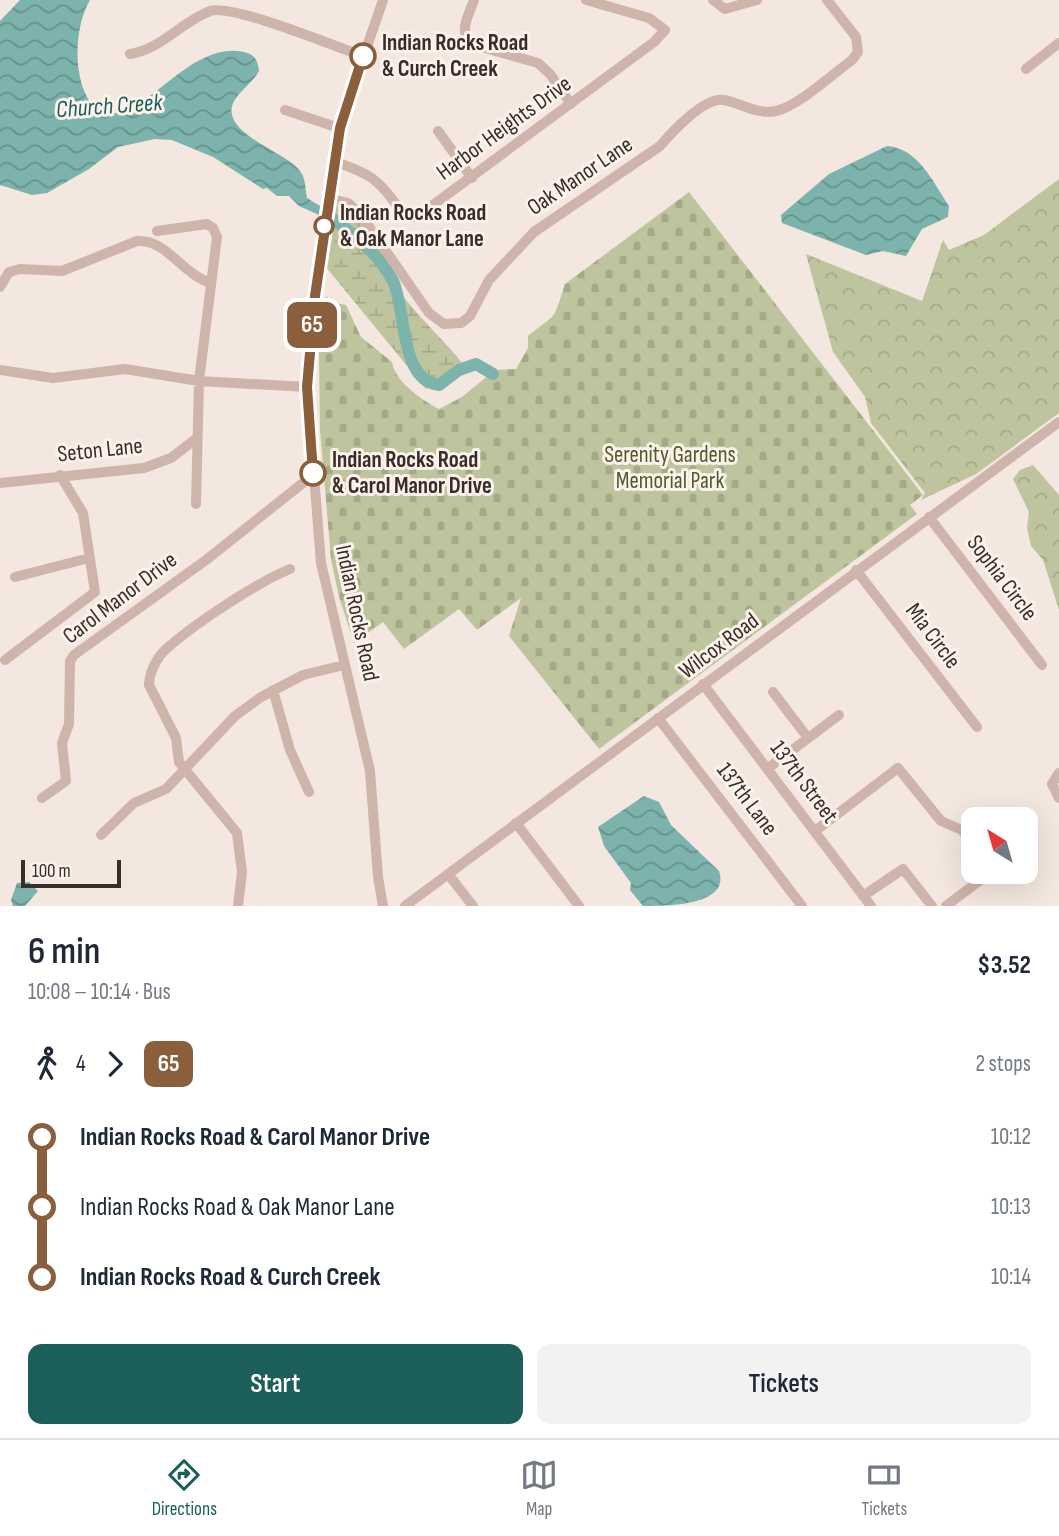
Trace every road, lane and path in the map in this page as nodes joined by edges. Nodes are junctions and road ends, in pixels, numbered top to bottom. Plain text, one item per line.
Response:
1 (383, 0) edge
2 (474, 0) edge
3 (586, 0) edge
4 (713, 0) edge
5 (757, 0) edge
6 (827, 0) edge
7 (1059, 43) edge
8 (130, 54) dead end
9 (363, 56) junction
10 (1026, 69) dead end
11 (571, 104) junction
12 (285, 110) dead end
13 (340, 128) junction
14 (438, 131) dead end
15 (333, 161) junction
16 (472, 178) junction
17 (328, 198) junction
18 (157, 232) dead end
19 (211, 283) junction
20 (0, 287) edge
21 (0, 370) edge
22 (199, 381) junction
23 (307, 387) junction
24 (1059, 422) edge
25 (197, 438) junction
26 (60, 475) junction
27 (313, 475) junction
28 (0, 483) edge
29 (196, 504) dead end
30 (929, 517) junction
31 (89, 558) junction
32 (290, 569) dead end
33 (856, 570) junction
34 (15, 577) dead end
35 (5, 660) dead end
36 (1042, 664) dead end
37 (344, 665) junction
38 (703, 684) junction
39 (273, 690) junction
40 (774, 692) dead end
41 (839, 715) dead end
42 (658, 718) junction
43 (976, 727) dead end
44 (808, 738) junction
45 (767, 769) junction
46 (186, 772) junction
47 (1059, 773) edge
48 (309, 792) dead end
49 (42, 798) dead end
50 (1059, 798) edge
51 (516, 823) junction
52 (961, 830) edge
53 (814, 831) junction
54 (101, 835) dead end
55 (448, 874) junction
56 (975, 884) edge
57 (863, 896) junction
58 (238, 906) edge
59 (383, 906) edge
60 (405, 906) edge
61 (473, 906) edge
62 (579, 906) edge
63 (802, 906) edge
64 (871, 906) edge
65 (932, 906) edge
66 (946, 906) edge

1 - 9 street, Indian Rocks Road
2 - 11 street
3 - 11 street, Harbor Heights Drive
4 - 5 street
6 - 17 street, Oak Manor Lane
7 - 10 street
8 - 9 street
9 - 13 street, Indian Rocks Road
11 - 16 street, Harbor Heights Drive
12 - 13 street
13 - 15 street, Indian Rocks Road
14 - 16 street
15 - 16 street, Harbor Heights Drive
15 - 17 street, Indian Rocks Road
17 - 23 street, Indian Rocks Road
18 - 19 street
19 - 20 street
19 - 22 street
21 - 22 street
22 - 23 street
22 - 25 street
23 - 27 street, Indian Rocks Road
24 - 30 street, Wilcox Road
25 - 26 street, Seton Lane
25 - 29 street
26 - 28 street, Seton Lane
26 - 31 street
27 - 37 street, Indian Rocks Road
27 - 49 street, Carol Manor Drive
30 - 33 street, Wilcox Road
30 - 36 street, Sophia Circle
31 - 34 street
31 - 35 street
32 - 46 street
33 - 38 street, Wilcox Road
33 - 43 street, Mia Circle
37 - 39 street
37 - 59 street, Indian Rocks Road
38 - 42 street, Wilcox Road
38 - 45 street, 137th Street
39 - 46 street
39 - 48 street
40 - 44 street
41 - 44 street
42 - 51 street, Wilcox Road
42 - 63 street, 137th Lane
44 - 45 street
45 - 53 street, 137th Street
46 - 54 street
46 - 58 street
47 - 50 street
51 - 55 street, Wilcox Road
51 - 62 street
52 - 53 street
53 - 57 street, 137th Street
55 - 60 street, Wilcox Road
55 - 61 street
56 - 66 street
57 - 64 street, 137th Street
57 - 65 street

